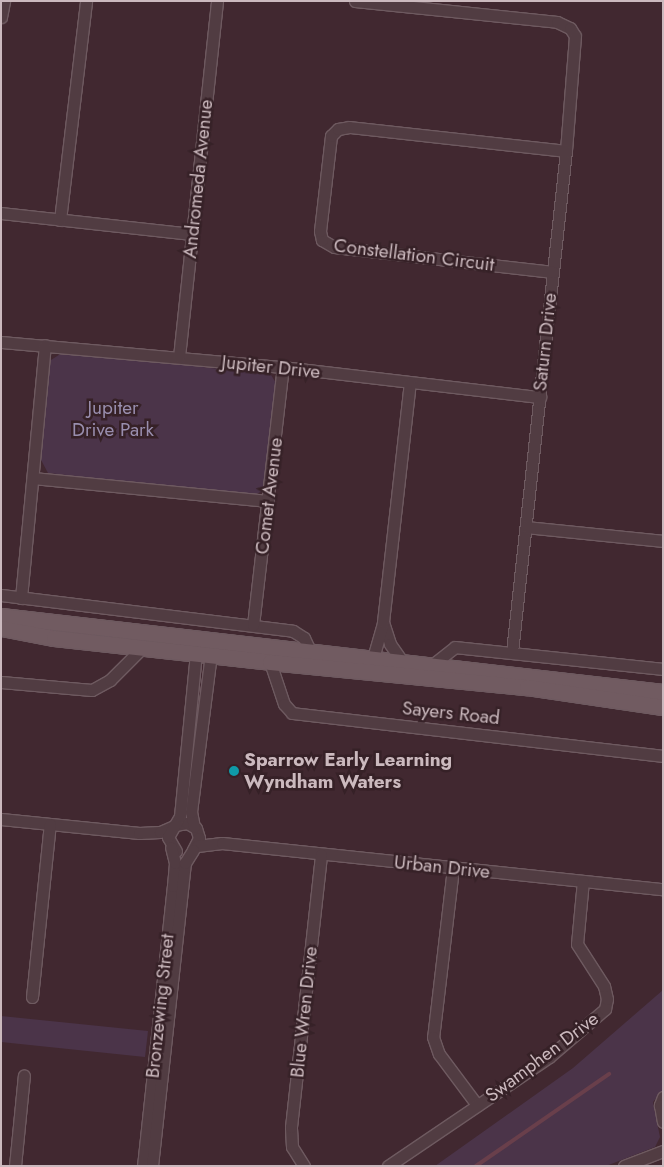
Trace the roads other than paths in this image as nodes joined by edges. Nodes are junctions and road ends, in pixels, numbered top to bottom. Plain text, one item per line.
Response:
1 (4, 1) edge
2 (86, 1) edge
3 (217, 1) edge
4 (355, 1) edge
5 (1, 16) edge
6 (566, 151) junction
7 (1, 213) edge
8 (60, 220) junction
9 (191, 234) junction
10 (553, 272) junction
11 (1, 342) edge
12 (45, 345) junction
13 (179, 357) junction
14 (283, 368) junction
15 (410, 383) junction
16 (540, 397) junction
17 (33, 478) junction
18 (268, 501) junction
19 (526, 527) junction
20 (663, 541) edge
21 (1, 596) edge
22 (21, 598) junction
23 (1, 616) edge
24 (383, 622) junction
25 (253, 625) junction
26 (1, 628) edge
27 (144, 646) junction
28 (204, 647) junction
29 (310, 651) junction
30 (512, 652) junction
31 (402, 661) junction
32 (270, 662) junction
33 (373, 664) junction
34 (432, 665) junction
35 (663, 669) edge
36 (1, 682) edge
37 (663, 692) edge
38 (663, 707) edge
39 (663, 756) edge
40 (1, 819) edge
41 (50, 824) junction
42 (174, 826) junction
43 (195, 827) junction
44 (139, 832) junction
45 (222, 843) junction
46 (171, 846) junction
47 (195, 848) junction
48 (321, 855) junction
49 (453, 868) junction
50 (583, 881) junction
51 (663, 889) edge
52 (32, 997) dead end
53 (24, 1075) dead end
54 (663, 1097) edge
55 (477, 1105) junction
56 (663, 1122) edge
57 (663, 1151) edge
58 (15, 1166) edge
59 (142, 1166) edge
60 (152, 1166) edge
61 (304, 1166) edge
62 (388, 1166) edge
63 (624, 1166) edge

1 - 5 street
2 - 8 street
3 - 9 street, Andromeda Avenue
4 - 6 street, Saturn Drive
6 - 10 street, Saturn Drive
6 - 10 street, Constellation Circuit
7 - 8 street
8 - 9 street
9 - 13 street, Andromeda Avenue
10 - 16 street, Saturn Drive
11 - 12 street, Jupiter Drive
12 - 13 street, Jupiter Drive
12 - 17 street
13 - 14 street, Jupiter Drive
14 - 15 street, Jupiter Drive
14 - 18 street, Comet Avenue
15 - 16 street, Jupiter Drive
15 - 24 street
16 - 19 street, Saturn Drive
17 - 18 street
17 - 22 street
18 - 25 street, Comet Avenue
19 - 20 street
19 - 30 street, Saturn Drive
21 - 22 street
22 - 25 street
23 - 28 main road, Sayers Road
24 - 31 street
24 - 33 street
25 - 29 street
26 - 27 main road, Sayers Road
27 - 28 main road, Sayers Road
27 - 36 street
28 - 29 main road, Sayers Road
28 - 32 main road, Sayers Road
28 - 42 street
28 - 43 street
29 - 33 main road, Sayers Road
30 - 34 street
30 - 35 street
31 - 33 main road, Sayers Road
31 - 34 main road, Sayers Road
32 - 33 main road, Sayers Road
32 - 39 street, Sayers Road
33 - 38 main road, Sayers Road
34 - 37 main road, Sayers Road
40 - 41 street
41 - 44 street
41 - 52 street
42 - 43 street
42 - 44 street
42 - 46 street
43 - 45 street, Urban Drive
43 - 47 street
44 - 46 street
45 - 47 street, Urban Drive
45 - 48 street, Urban Drive
46 - 47 street
46 - 59 street, Bronzewing Street
47 - 60 street, Bronzewing Street
48 - 49 street, Urban Drive
48 - 61 street, Blue Wren Drive
49 - 50 street, Urban Drive
49 - 55 street
50 - 51 street, Urban Drive
50 - 55 street, Swamphen Drive
53 - 58 street
54 - 56 street
55 - 62 street, Swamphen Drive
57 - 63 street

